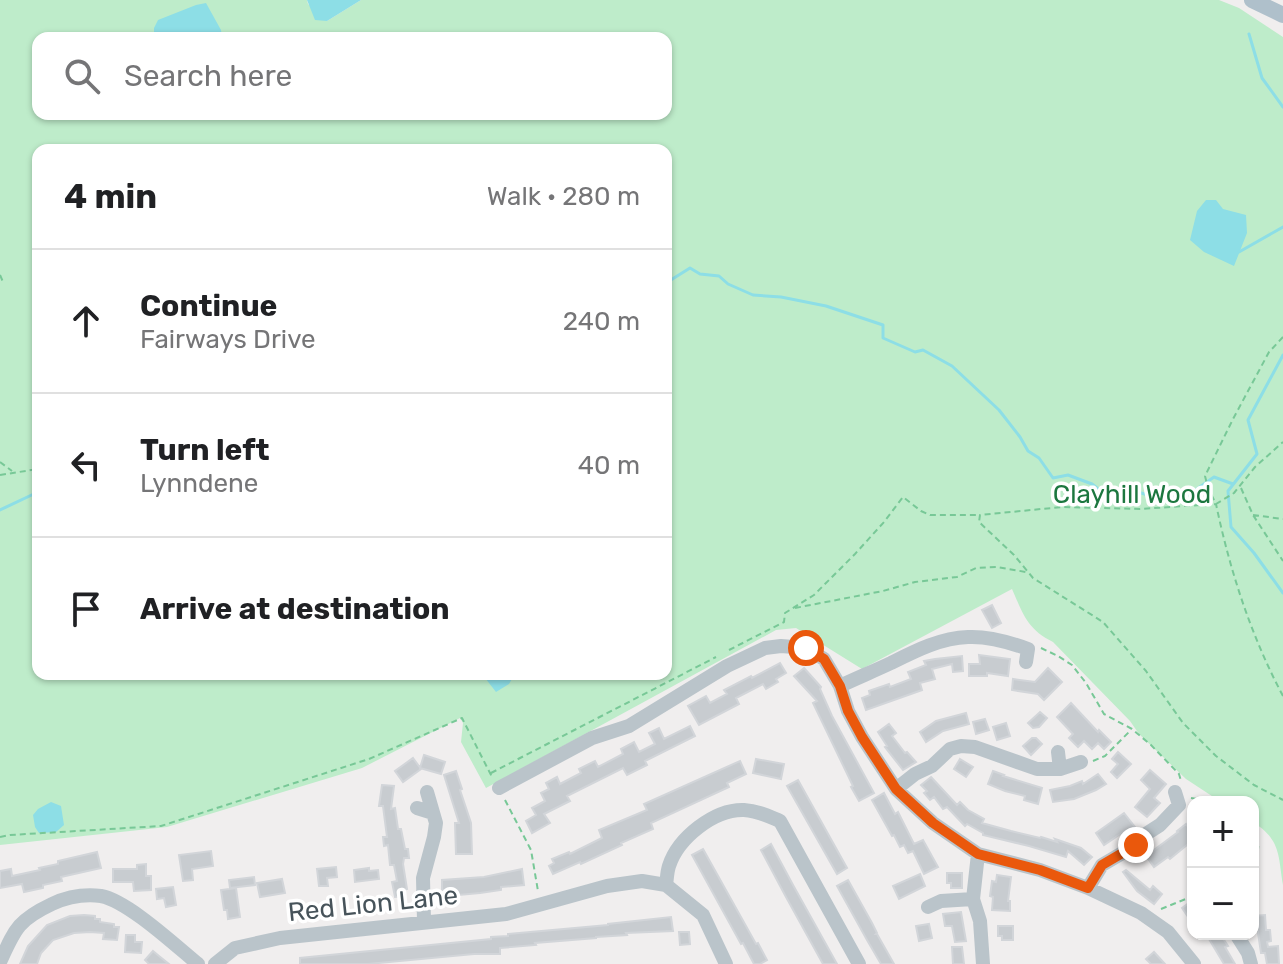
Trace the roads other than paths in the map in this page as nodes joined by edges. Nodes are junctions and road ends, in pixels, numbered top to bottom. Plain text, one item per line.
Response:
1 (1252, 0) edge
2 (1283, 15) edge
3 (1031, 652) road end
4 (840, 686) junction
5 (1058, 752) dead end
6 (1081, 762) road end
7 (1060, 769) junction
8 (499, 788) road end
9 (896, 789) junction
10 (427, 792) dead end
11 (1183, 797) edge
12 (417, 808) dead end
13 (433, 813) junction
14 (978, 854) junction
15 (666, 885) junction
16 (1088, 888) junction
17 (973, 899) junction
18 (935, 900) dead end
19 (424, 921) junction
20 (1240, 940) edge
21 (0, 962) edge
22 (198, 964) edge
23 (215, 964) edge
24 (726, 964) edge
25 (859, 964) edge
26 (983, 964) edge
27 (1194, 964) edge
28 (1251, 964) edge

1 - 2 main road
3 - 4 street
4 - 8 street
4 - 9 street
5 - 7 street
6 - 7 street
7 - 9 street
9 - 14 street
10 - 13 street
11 - 16 street
12 - 13 street
13 - 19 street
14 - 16 street
14 - 17 street
15 - 19 street, Red Lion Lane
15 - 24 street
15 - 25 street
16 - 27 street
17 - 18 street
17 - 26 street
19 - 23 street, Red Lion Lane
20 - 28 street
21 - 22 street

